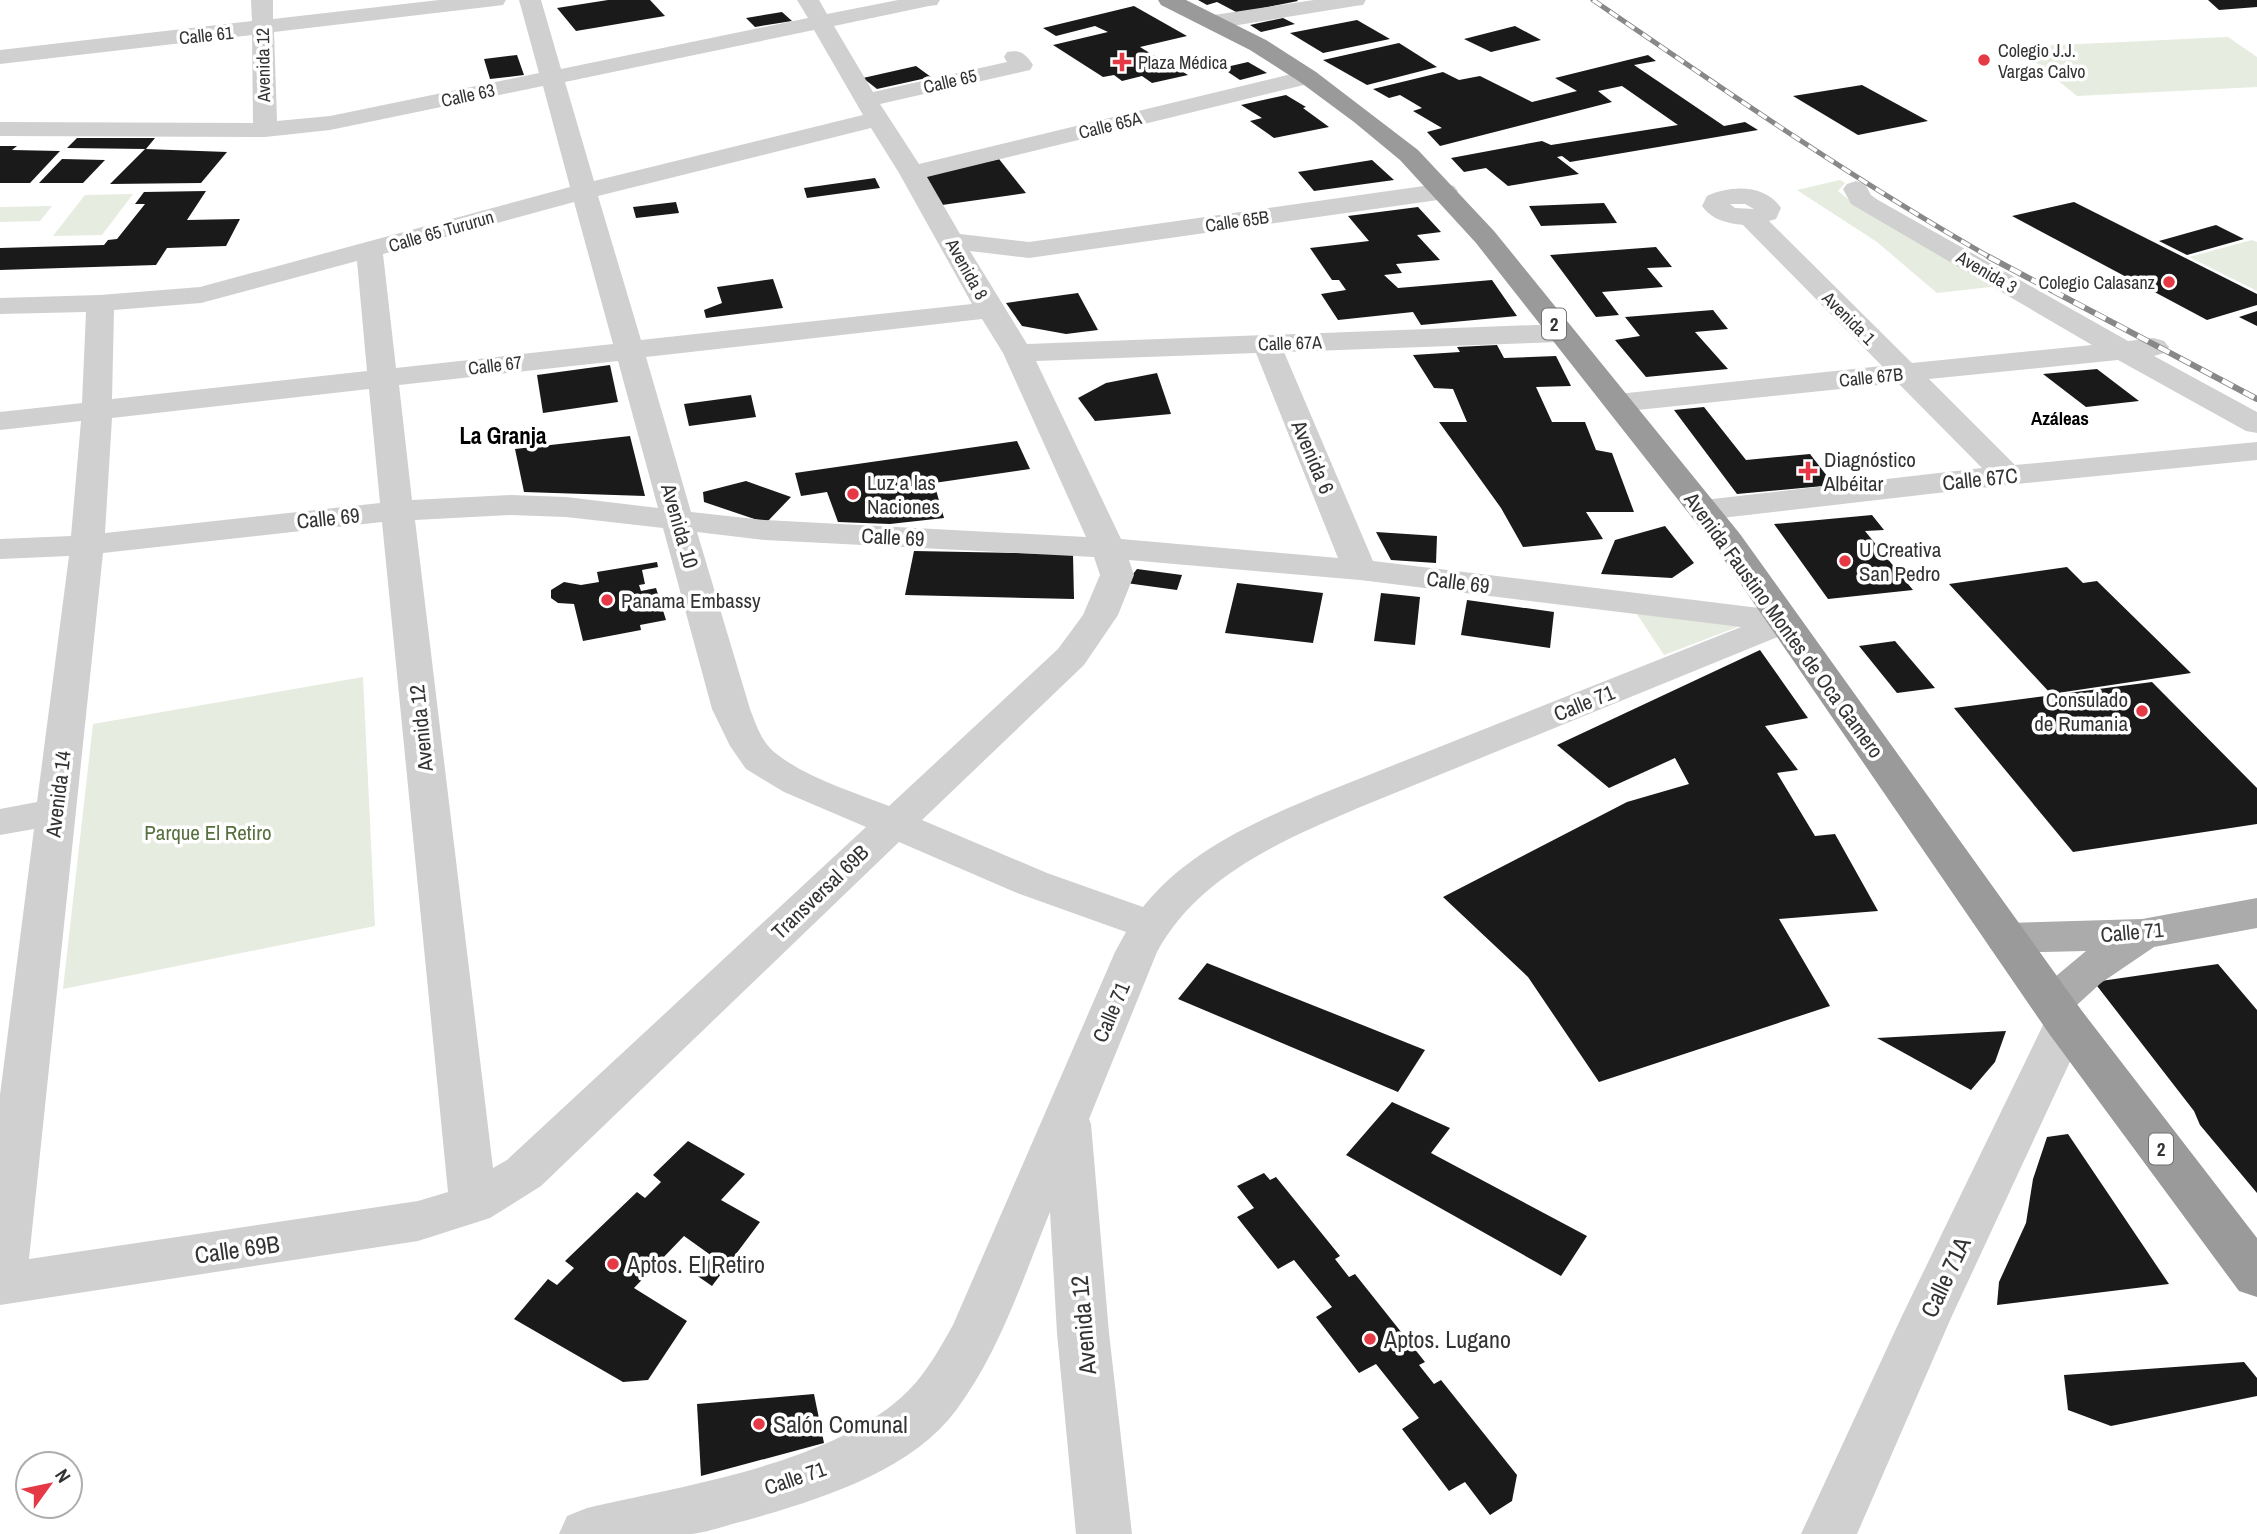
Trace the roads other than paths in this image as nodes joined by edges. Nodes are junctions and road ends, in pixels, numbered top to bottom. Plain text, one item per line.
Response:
1 (262, 0) edge
2 (495, 0) edge
3 (530, 0) edge
4 (808, 0) edge
5 (929, 0) edge
6 (1169, 0) edge
7 (1354, 0) edge
8 (822, 22) junction
9 (1214, 22) junction
10 (263, 28) junction
11 (0, 57) edge
12 (1015, 57) dead end
13 (553, 77) junction
14 (1308, 77) junction
15 (872, 109) junction
16 (0, 129) edge
17 (265, 130) junction
18 (912, 173) junction
19 (1856, 189) dead end
20 (1445, 191) junction
21 (582, 192) junction
22 (1751, 218) dead end
23 (951, 241) junction
24 (1029, 250) junction
25 (369, 251) junction
26 (974, 281) junction
27 (100, 303) junction
28 (0, 306) edge
29 (990, 310) junction
30 (1561, 332) junction
31 (1266, 343) junction
32 (2154, 347) dead end
33 (631, 349) junction
34 (2123, 351) junction
35 (1018, 353) junction
36 (1904, 374) junction
37 (382, 378) junction
38 (1618, 403) junction
39 (97, 409) junction
40 (0, 421) edge
41 (2257, 424) edge
42 (2257, 451) edge
43 (2007, 475) junction
44 (1704, 510) junction
45 (397, 511) junction
46 (678, 520) junction
47 (87, 545) junction
48 (1108, 548) junction
49 (0, 549) edge
50 (1360, 570) junction
51 (1785, 622) junction
52 (55, 812) junction
53 (0, 822) edge
54 (891, 824) junction
55 (2257, 913) edge
56 (1150, 925) junction
57 (2142, 934) junction
58 (2006, 938) junction
59 (2059, 1013) junction
60 (1068, 1115) junction
61 (473, 1204) junction
62 (2257, 1276) edge
63 (1, 1284) edge
64 (587, 1534) edge
65 (1104, 1534) edge
66 (1829, 1534) edge

1 - 10 street, Avenida 12
2 - 10 street, Calle 61
3 - 13 street, Avenida 10
4 - 8 street, Avenida 8
5 - 8 street, Calle 63
6 - 9 highway, Avenida Faustino Montes de Oca Gamero / 2
7 - 9 street
8 - 13 street, Calle 63
8 - 15 street, Avenida 8
9 - 14 highway, Avenida Faustino Montes de Oca Gamero / 2
10 - 11 street, Calle 61
10 - 17 street, Avenida 12
12 - 15 street, Calle 65
13 - 17 street, Calle 63
13 - 21 street, Avenida 10
14 - 18 street, Calle 65A
14 - 20 highway, Avenida Faustino Montes de Oca Gamero / 2
15 - 18 street, Avenida 8
15 - 21 street, Calle 65 Tururun
16 - 17 street, Calle 63
18 - 23 street, Avenida 8
19 - 34 street, Avenida 3
20 - 24 street, Calle 65B
20 - 30 highway, Avenida Faustino Montes de Oca Gamero / 2
21 - 25 street, Calle 65 Tururun
21 - 33 street, Avenida 10
22 - 36 street, Avenida 1
23 - 24 street
23 - 26 street, Avenida 8
24 - 26 street
25 - 27 street, Calle 65 Tururun
25 - 37 street, Avenida 12
26 - 29 street, Avenida 8
27 - 28 street, Calle 65 Tururun
27 - 39 street, Avenida 14
29 - 33 street, Calle 67
29 - 35 street, Avenida 8
30 - 31 street, Calle 67A
30 - 38 highway, Avenida Faustino Montes de Oca Gamero / 2
31 - 35 street, Calle 67A
31 - 50 street, Avenida 6
32 - 34 street
33 - 37 street, Calle 67
33 - 46 street, Avenida 10
34 - 36 street, Calle 67B
34 - 41 street, Avenida 3
35 - 48 street, Avenida 8
36 - 38 street, Calle 67B
36 - 43 street, Avenida 1
37 - 39 street, Calle 67
37 - 45 street, Avenida 12
38 - 44 highway, Avenida Faustino Montes de Oca Gamero / 2
39 - 40 street, Calle 67
39 - 47 street, Avenida 14
42 - 43 street, Calle 67C
43 - 44 street, Calle 67C
44 - 51 highway, Avenida Faustino Montes de Oca Gamero / 2
45 - 46 street, Calle 69
45 - 47 street, Calle 69
45 - 61 street, Avenida 12
46 - 48 street, Calle 69
46 - 54 street, Avenida 10
47 - 49 street, Calle 69
47 - 52 street, Avenida 14
48 - 50 street, Calle 69
48 - 54 street, Transversal 69B
50 - 51 street, Calle 69
51 - 56 street, Calle 71
51 - 58 highway, Avenida Faustino Montes de Oca Gamero / 2
52 - 53 street
52 - 63 street, Avenida 14
54 - 56 street, Avenida 10
54 - 61 street, Transversal 69B
55 - 57 main road, Calle 71
56 - 60 street, Calle 71
57 - 58 main road, Calle 71
57 - 59 main road
58 - 59 highway, Avenida Faustino Montes de Oca Gamero / 2
59 - 62 highway, Avenida Faustino Montes de Oca Gamero / 2
59 - 66 street, Calle 71A
60 - 64 street, Calle 71
60 - 65 street, Avenida 12
61 - 63 street, Calle 69B

